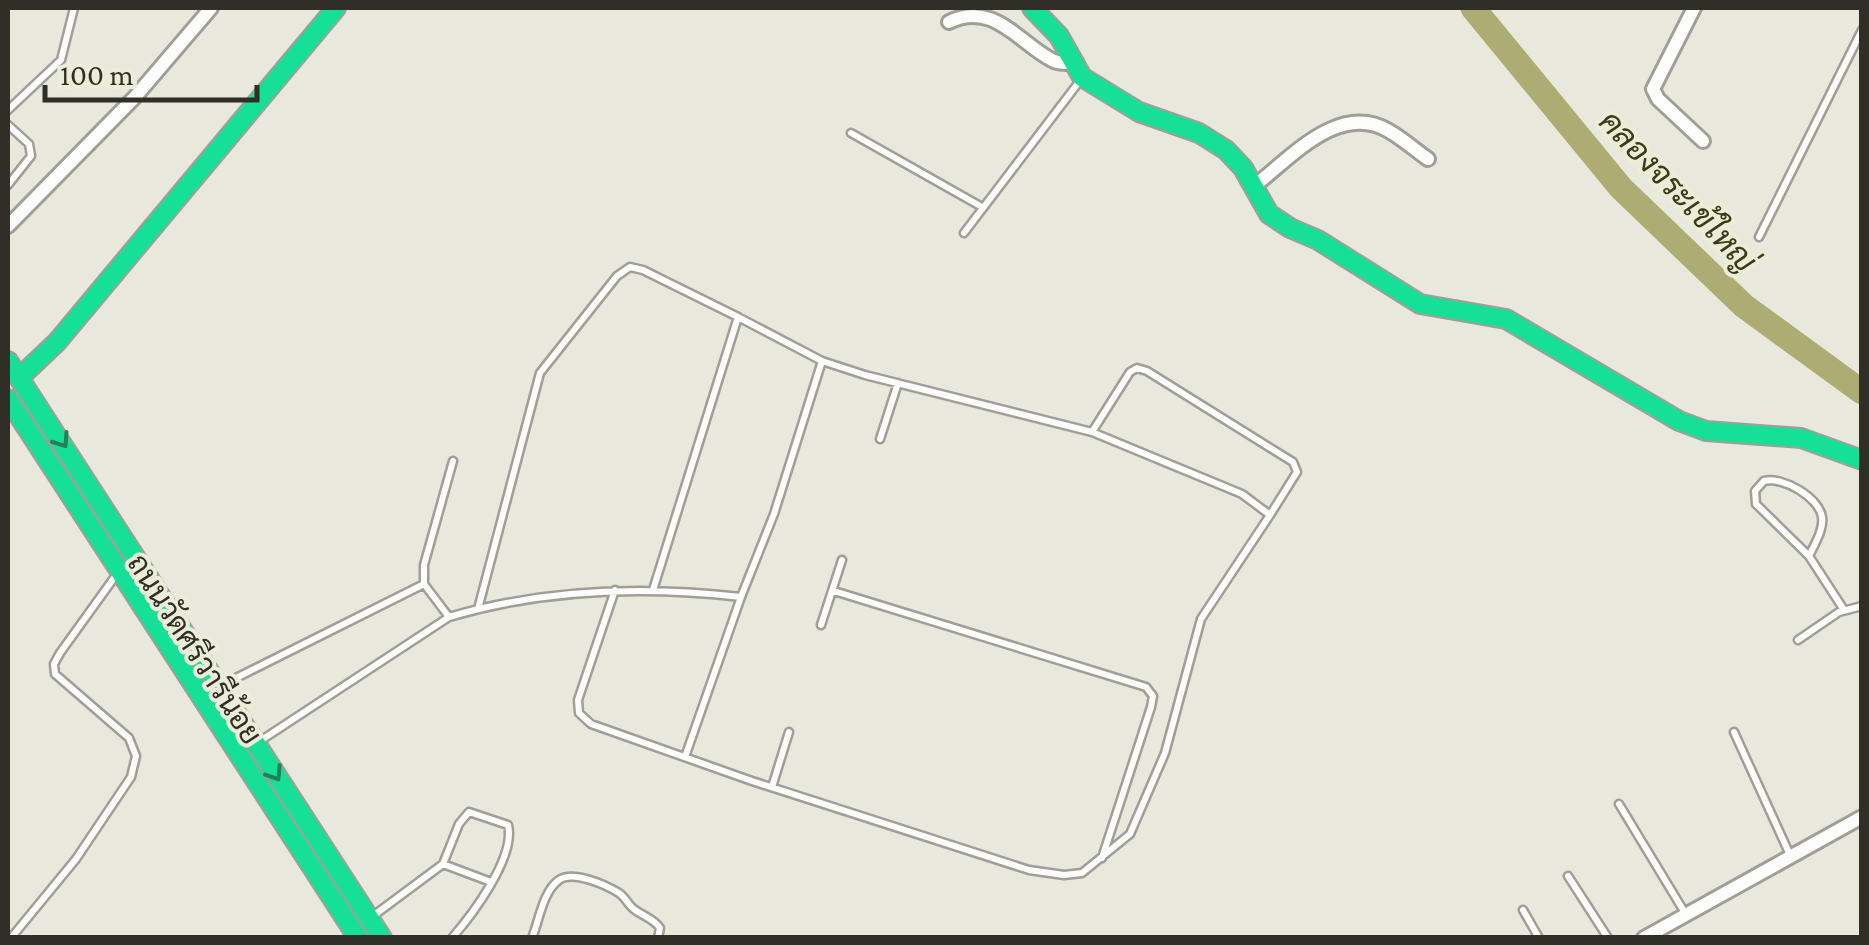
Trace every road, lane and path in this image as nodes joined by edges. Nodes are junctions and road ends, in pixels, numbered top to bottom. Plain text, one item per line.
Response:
1 (74, 8) edge
2 (212, 8) edge
3 (336, 8) edge
4 (1032, 8) edge
5 (1694, 8) edge
6 (949, 22) dead end
7 (1862, 30) edge
8 (1079, 70) junction
9 (8, 110) edge
10 (8, 126) edge
11 (852, 133) dead end
12 (1703, 141) dead end
13 (1428, 159) dead end
14 (8, 185) edge
15 (1253, 186) junction
16 (982, 207) junction
17 (8, 226) edge
18 (964, 233) dead end
19 (1759, 237) dead end
20 (738, 317) junction
21 (8, 360) edge
22 (822, 360) junction
23 (19, 378) junction
24 (898, 383) junction
25 (8, 399) edge
26 (1092, 432) junction
27 (880, 439) dead end
28 (1862, 460) edge
29 (453, 461) dead end
30 (1270, 516) junction
31 (1810, 556) junction
32 (842, 560) dead end
33 (119, 570) junction
34 (424, 584) junction
35 (616, 590) junction
36 (652, 590) junction
37 (834, 590) junction
38 (741, 597) junction
39 (1862, 606) edge
40 (478, 609) junction
41 (1844, 610) junction
42 (449, 618) junction
43 (821, 625) dead end
44 (1798, 640) dead end
45 (219, 687) junction
46 (789, 732) dead end
47 (1734, 732) dead end
48 (256, 744) junction
49 (685, 757) junction
50 (772, 788) junction
51 (1618, 804) dead end
52 (1862, 816) edge
53 (1790, 856) junction
54 (1102, 860) junction
55 (444, 864) junction
56 (1568, 876) dead end
57 (491, 882) junction
58 (1522, 910) dead end
59 (1686, 914) junction
60 (369, 918) junction
61 (534, 937) edge
62 (11, 938) edge
63 (358, 938) edge
64 (382, 938) edge
65 (452, 938) edge
66 (658, 938) edge
67 (1539, 938) edge
68 (1608, 938) edge
69 (1644, 938) edge

1 - 9 lane
2 - 17 street
3 - 23 street
4 - 8 street
5 - 12 street
6 - 8 street
7 - 19 lane
8 - 15 street
8 - 16 lane
10 - 14 lane
11 - 16 lane
13 - 15 street
15 - 28 street
16 - 18 lane
20 - 22 lane
20 - 36 lane
20 - 40 lane
21 - 23 street, ถนนวัดศรีวารีน้อย
22 - 24 lane
22 - 38 lane
23 -> 45 street, ถนนวัดศรีวารีน้อย
24 - 26 lane
24 - 27 lane
25 - 33 street, ถนนวัดศรีวารีน้อย
26 - 30 lane
26 - 30 lane
29 - 34 lane
30 - 54 lane
31 - 31 lane
31 - 41 lane
32 - 37 lane
33 - 62 lane
33 - 63 street, ถนนวัดศรีวารีน้อย
34 - 42 lane
34 - 45 lane
35 - 36 lane
35 - 40 lane
35 - 49 lane
36 - 38 lane
37 - 43 lane
37 - 54 lane
38 - 49 lane
39 - 41 lane
40 - 42 lane
41 - 44 lane
42 - 48 lane
45 - 48 street, ถนนวัดศรีวารีน้อย
46 - 50 lane
47 - 53 lane
48 -> 60 street, ถนนวัดศรีวารีน้อย
49 - 50 lane
50 - 54 lane
51 - 59 lane
52 - 53 street
53 - 59 street
55 - 57 lane
55 - 57 lane
55 - 60 lane
56 - 68 lane
57 - 65 lane
58 - 67 lane
59 - 69 street
60 - 64 street, ถนนวัดศรีวารีน้อย
61 - 66 lane

